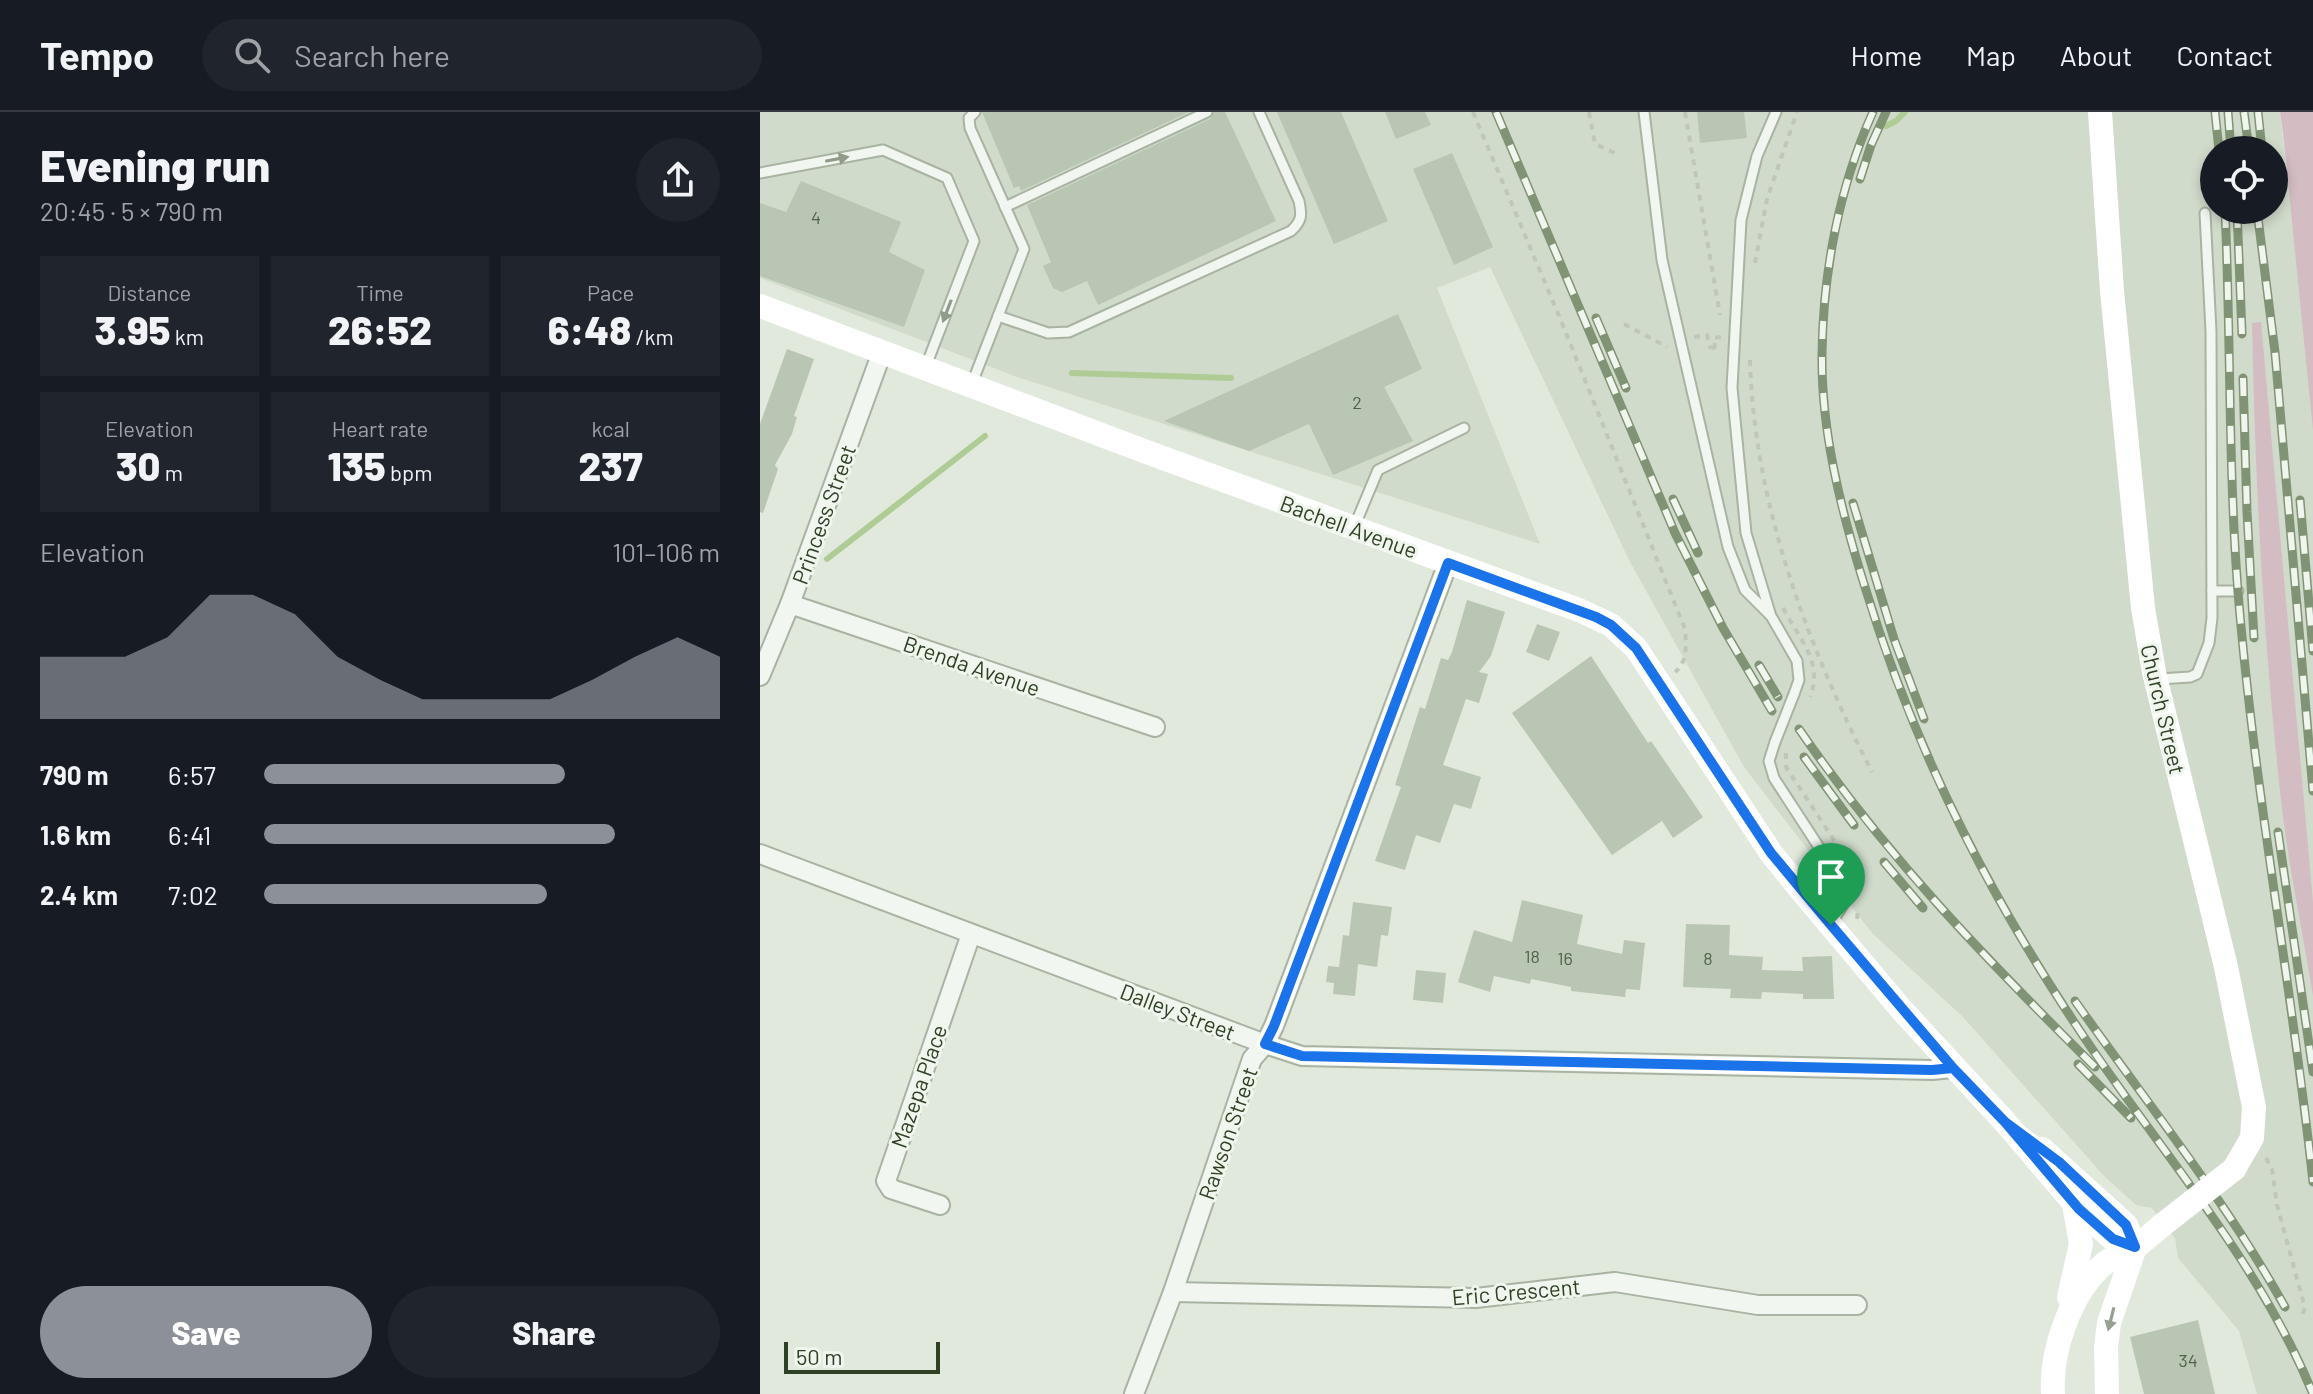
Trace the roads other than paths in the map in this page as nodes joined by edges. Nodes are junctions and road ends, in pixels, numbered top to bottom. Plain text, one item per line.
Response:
1 (975, 112) edge
2 (1207, 112) edge
3 (1259, 112) edge
4 (1644, 112) edge
5 (1776, 112) edge
6 (2100, 112) edge
7 (760, 173) edge
8 (1005, 207) junction
9 (2206, 224) edge
10 (760, 306) edge
11 (998, 316) junction
12 (882, 352) junction
13 (926, 368) junction
14 (971, 386) junction
15 (1464, 428) dead end
16 (1354, 528) junction
17 (1448, 563) junction
18 (2212, 591) junction
19 (2238, 591) dead end
20 (790, 604) junction
21 (1771, 616) junction
22 (760, 676) edge
23 (2156, 679) junction
24 (1155, 727) dead end
25 (760, 854) edge
26 (1831, 925) junction
27 (971, 934) junction
28 (1265, 1044) junction
29 (1953, 1068) junction
30 (2005, 1122) junction
31 (2073, 1202) junction
32 (940, 1205) dead end
33 (2135, 1247) junction
34 (1173, 1292) junction
35 (1857, 1305) dead end
36 (2057, 1344) junction
37 (1134, 1394) edge
38 (2053, 1394) edge
39 (2107, 1394) edge

1 - 8 lane
2 - 8 lane
3 - 11 lane
4 - 21 lane
5 - 21 lane
6 - 23 main road, Church Street
7 -> 13 lane
8 - 11 lane
9 - 18 lane
10 - 12 main road, Bachell Avenue
11 - 14 lane
12 - 13 main road, Bachell Avenue
12 - 20 street, Princess Street
13 - 14 main road, Bachell Avenue
14 - 16 main road, Bachell Avenue
15 - 16 lane
16 - 17 main road, Bachell Avenue
17 - 26 main road, Bachell Avenue
17 - 28 street, Rawson Street
18 - 19 lane
18 - 23 lane
20 - 22 street, Princess Street
20 - 24 street, Brenda Avenue
21 - 26 lane, bridge
23 - 33 main road, Church Street, bridge
25 - 27 street, Dalley Street
26 - 29 main road, Bachell Avenue
27 - 28 street, Dalley Street
27 - 32 street, Mazepa Place
28 - 29 street, Dalley Street
28 - 34 street, Rawson Street
29 - 30 main road, Bachell Avenue
30 - 31 main road, Bachell Avenue
30 - 33 main road, Bachell Avenue
31 - 33 main road, Bachell Avenue
31 - 36 main road
33 - 36 main road
33 -> 39 main road
34 - 35 street, Eric Crescent
34 - 37 street, Rawson Street
36 - 38 main road

